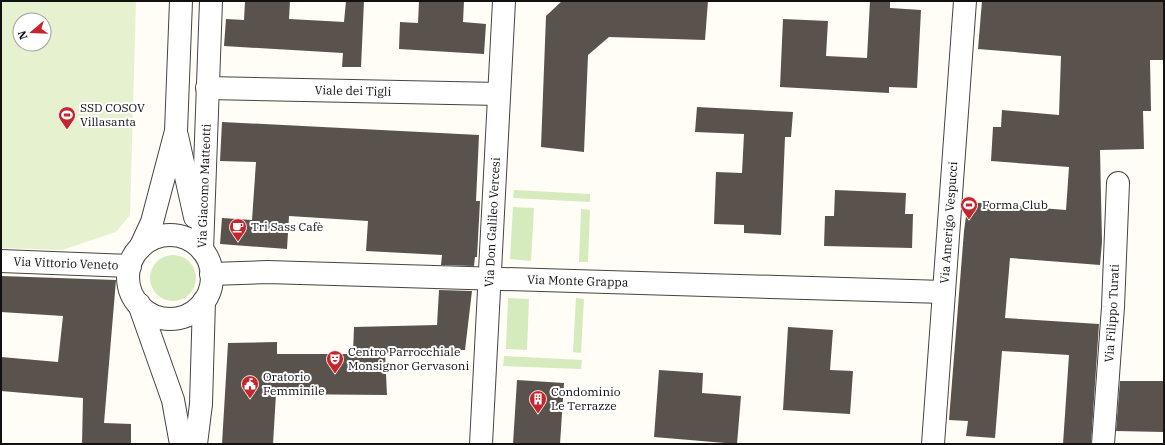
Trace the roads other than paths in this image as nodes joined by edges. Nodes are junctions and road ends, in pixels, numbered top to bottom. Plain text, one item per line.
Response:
1 (181, 1) edge
2 (211, 1) edge
3 (504, 1) edge
4 (965, 1) edge
5 (208, 88) junction
6 (499, 94) junction
7 (176, 132) junction
8 (1118, 183) dead end
9 (202, 250) junction
10 (135, 257) junction
11 (1, 261) edge
12 (211, 274) junction
13 (490, 279) junction
14 (944, 292) junction
15 (204, 301) junction
16 (139, 304) junction
17 (181, 444) edge
18 (196, 444) edge
19 (481, 444) edge
20 (933, 444) edge
21 (1103, 444) edge

1 - 7 street, Via Giacomo Matteotti
2 - 5 street, Via Giacomo Matteotti
3 - 6 street, Via Don Galileo Vercesi
4 - 14 street, Via Amerigo Vespucci
5 - 6 street, Viale dei Tigli
5 - 9 street, Via Giacomo Matteotti
6 - 13 street, Via Don Galileo Vercesi
7 - 9 street, Via Giacomo Matteotti
7 - 10 street, Via Giacomo Matteotti
8 - 21 street, Via Filippo Turati
9 - 10 street
9 - 12 street
10 - 11 street, Via Vittorio Veneto
10 - 16 street
12 - 13 street, Via Monte Grappa
12 - 15 street
13 - 14 street, Via Monte Grappa
13 - 19 street, Via Don Galileo Vercesi
14 - 20 street, Via Amerigo Vespucci
15 - 16 street
15 - 18 street
16 - 17 street

